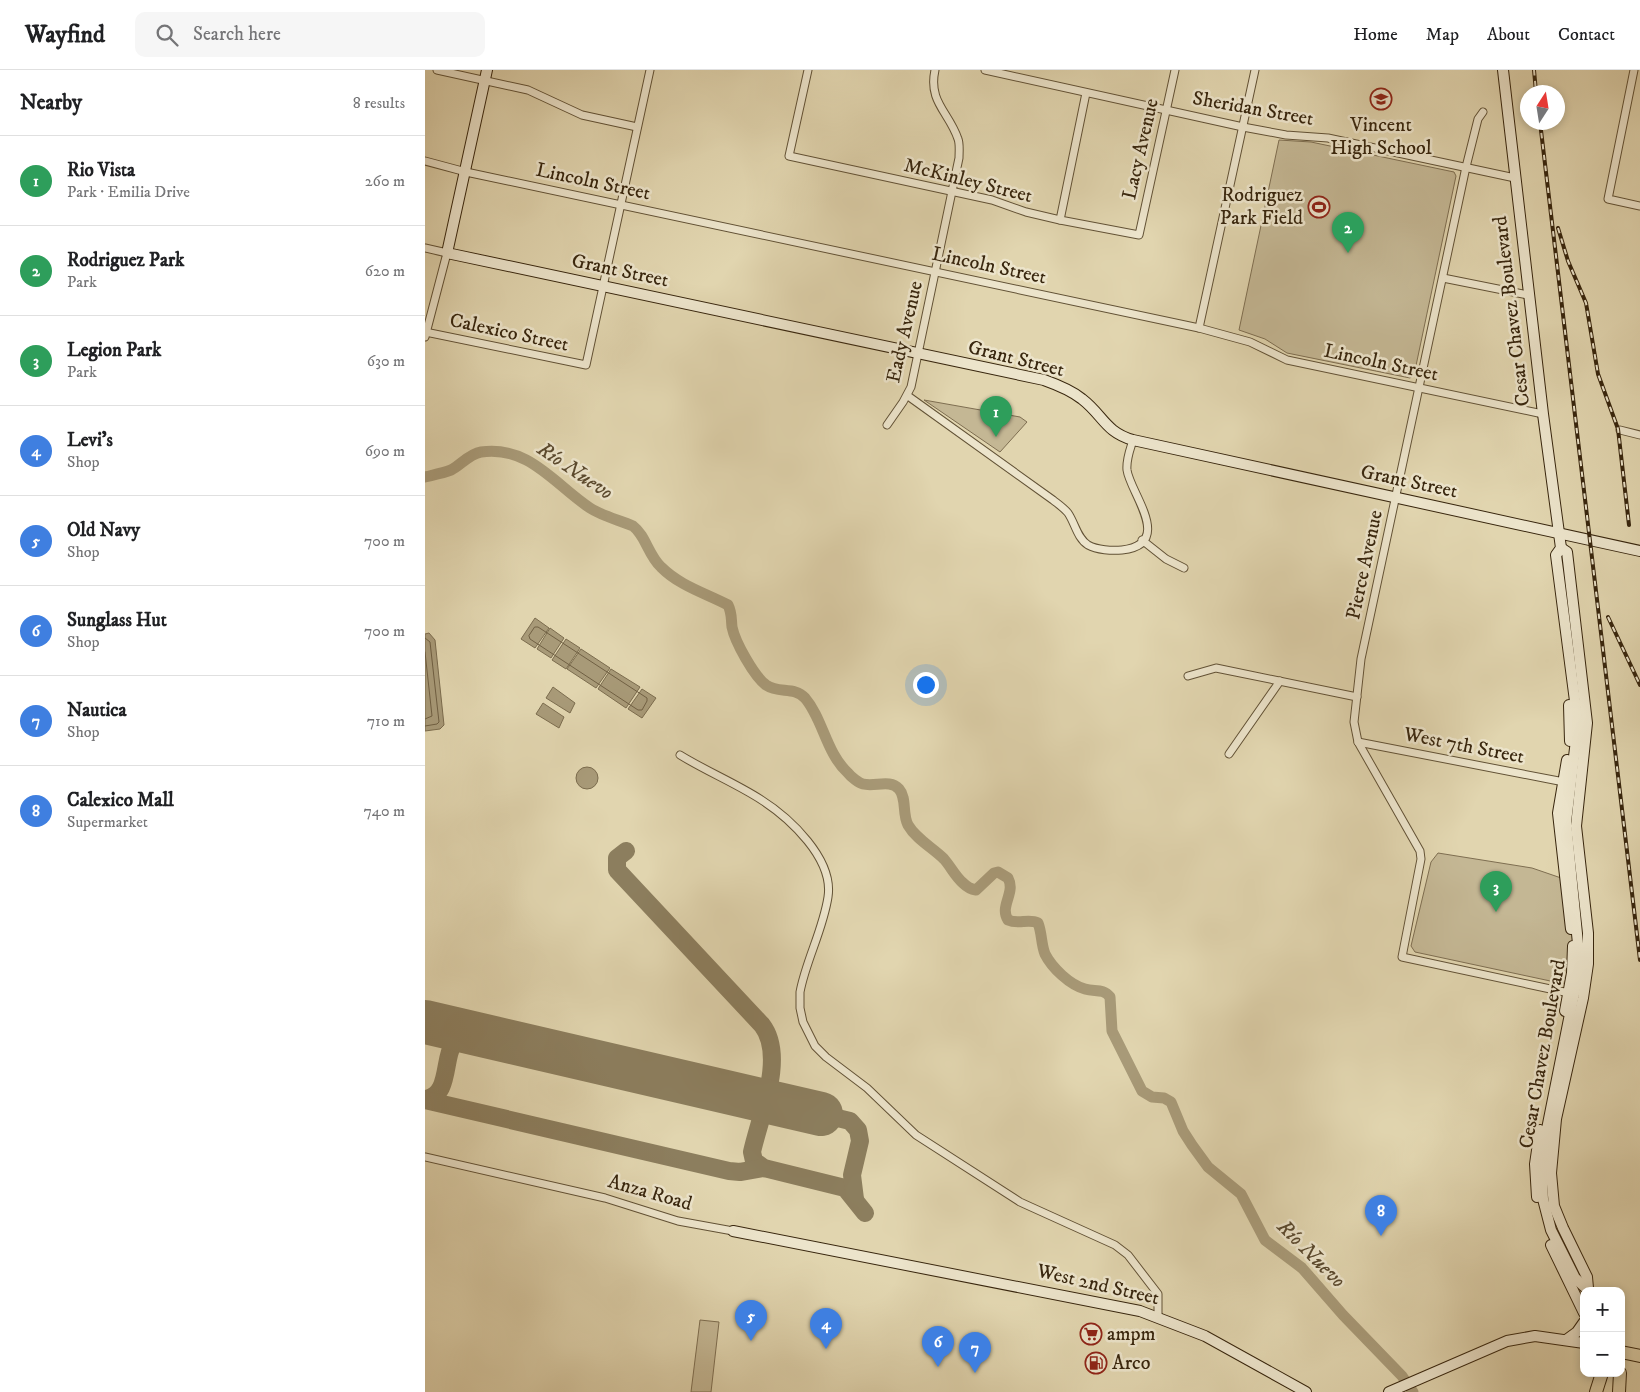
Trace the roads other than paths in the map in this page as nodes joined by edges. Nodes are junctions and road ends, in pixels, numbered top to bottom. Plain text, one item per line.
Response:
1 (437, 70) edge
2 (487, 70) edge
3 (650, 70) edge
4 (808, 70) edge
5 (935, 70) edge
6 (985, 70) edge
7 (1175, 70) edge
8 (1255, 70) edge
9 (1503, 70) edge
10 (1634, 70) edge
11 (485, 81) junction
12 (1631, 88) junction
13 (1640, 90) edge
14 (1086, 92) junction
15 (1166, 110) junction
16 (1483, 112) dead end
17 (637, 127) junction
18 (1243, 127) junction
19 (425, 161) edge
20 (1467, 168) junction
21 (466, 172) junction
22 (1515, 178) junction
23 (953, 192) junction
24 (621, 204) junction
25 (1640, 206) edge
26 (1060, 220) junction
27 (1139, 235) joint
28 (425, 248) edge
29 (447, 253) junction
30 (936, 272) junction
31 (1443, 278) junction
32 (603, 286) junction
33 (1528, 295) junction
34 (1199, 328) junction
35 (426, 334) edge
36 (919, 353) junction
37 (1419, 388) junction
38 (908, 396) junction
39 (1543, 414) junction
40 (887, 425) dead end
41 (1620, 430) dead end
42 (1640, 435) edge
43 (1133, 440) junction
44 (1397, 497) junction
45 (1557, 533) junction
46 (1142, 540) junction
47 (1561, 548) junction
48 (1640, 551) edge
49 (1184, 568) dead end
50 (1563, 608) junction
51 (1188, 676) dead end
52 (1280, 681) junction
53 (1357, 698) junction
54 (1358, 742) junction
55 (1229, 754) dead end
56 (681, 755) dead end
57 (1564, 782) junction
58 (1569, 993) junction
59 (425, 1157) edge
60 (733, 1231) joint
61 (867, 1257) joint
62 (1586, 1287) edge
63 (1588, 1287) edge
64 (1580, 1305) edge
65 (1159, 1316) junction
66 (1580, 1328) edge
67 (1566, 1340) junction
68 (1580, 1342) edge
69 (1625, 1353) edge
70 (1640, 1356) edge
71 (1601, 1377) edge
72 (1620, 1377) edge
73 (1391, 1391) edge
74 (1306, 1392) edge
75 (1596, 1392) edge
76 (1619, 1392) edge

1 - 11 street
2 - 11 main road
3 - 17 street
4 - 23 street, McKinley Street
5 - 23 street, Eady Avenue
6 - 14 street, Sheridan Street
7 - 15 street, Lacy Avenue
8 - 18 street
9 - 22 main road, Cesar Chavez Boulevard
10 - 12 street
11 - 17 street
11 - 21 main road
12 - 13 street
12 - 25 street
14 - 15 street, Sheridan Street
14 - 26 street
15 - 18 street, Sheridan Street
15 - 27 street, Lacy Avenue
16 - 20 street, Pierce Avenue
17 - 24 street
18 - 20 street, Sheridan Street
18 - 34 street
19 - 21 street, Lincoln Street
20 - 22 street, Sheridan Street
20 - 31 street, Pierce Avenue
21 - 24 street, Lincoln Street
21 - 29 main road
22 - 33 main road, Cesar Chavez Boulevard
23 - 26 street, McKinley Street
23 - 30 street, Eady Avenue
24 - 30 street, Lincoln Street
24 - 32 street
26 - 27 street, McKinley Street
28 - 29 street, Grant Street
29 - 32 main road, Grant Street
29 - 35 street
30 - 34 street, Lincoln Street
30 - 36 street, Eady Avenue
31 - 33 street
31 - 37 street, Pierce Avenue
32 - 35 street, Calexico Street
32 - 36 main road, Grant Street
33 - 39 main road, Cesar Chavez Boulevard
34 - 37 street, Lincoln Street
36 - 38 street, Eady Avenue
36 - 43 main road, Grant Street
37 - 39 street, Lincoln Street
37 - 44 street, Pierce Avenue
38 - 40 street, Eady Avenue
38 - 46 street
39 - 45 main road, Cesar Chavez Boulevard
41 - 42 street
43 - 44 main road, Grant Street
43 - 46 street
44 - 45 main road, Grant Street
44 - 53 street, Pierce Avenue
45 - 47 main road, Cesar Chavez Boulevard
45 - 48 main road, Grant Street
46 - 49 street
47 - 50 main road, Cesar Chavez Boulevard
47 - 63 main road, Cesar Chavez Boulevard
50 - 57 main road
50 - 62 main road, Cesar Chavez Boulevard
51 - 52 street
52 - 53 street
52 - 55 street
53 - 54 street, Pierce Avenue
54 - 57 street, West 7th Street
54 - 58 street, Pierce Avenue
56 - 65 street
57 - 58 main road
58 - 64 main road
59 - 60 street, Anza Road
60 - 61 main road, Anza Road
61 - 65 main road, West 2nd Street
65 - 74 main road, West 2nd Street
66 - 67 main road
67 - 68 main road
67 - 73 main road
69 - 70 highway
71 - 75 highway
72 - 76 highway

